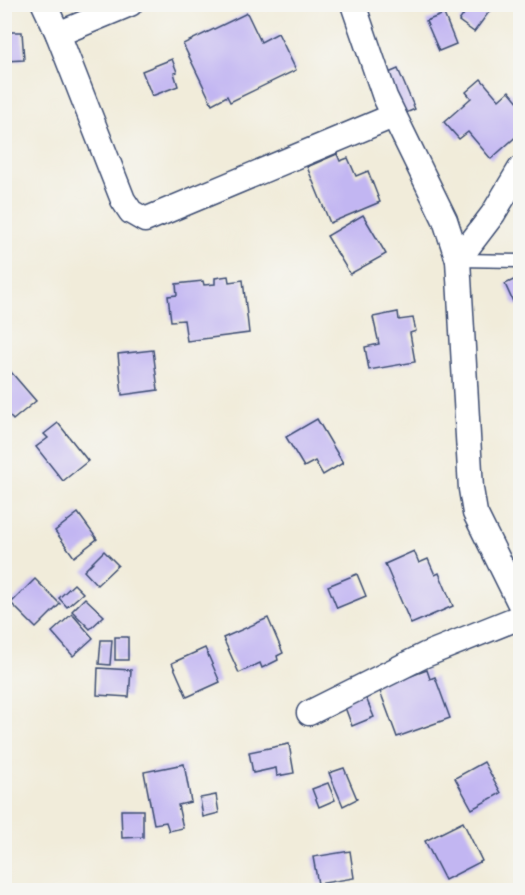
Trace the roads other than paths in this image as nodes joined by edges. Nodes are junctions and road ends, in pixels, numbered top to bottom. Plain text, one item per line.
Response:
1 (44, 4) edge
2 (130, 4) edge
3 (353, 4) edge
4 (58, 34) junction
5 (393, 116) junction
6 (520, 169) edge
7 (459, 260) junction
8 (520, 261) edge
9 (520, 604) edge
10 (520, 617) edge
11 (309, 713) dead end

1 - 4 street
2 - 4 street
3 - 5 street
4 - 5 street
5 - 7 street
6 - 7 street
7 - 8 lane
7 - 9 street
10 - 11 street

